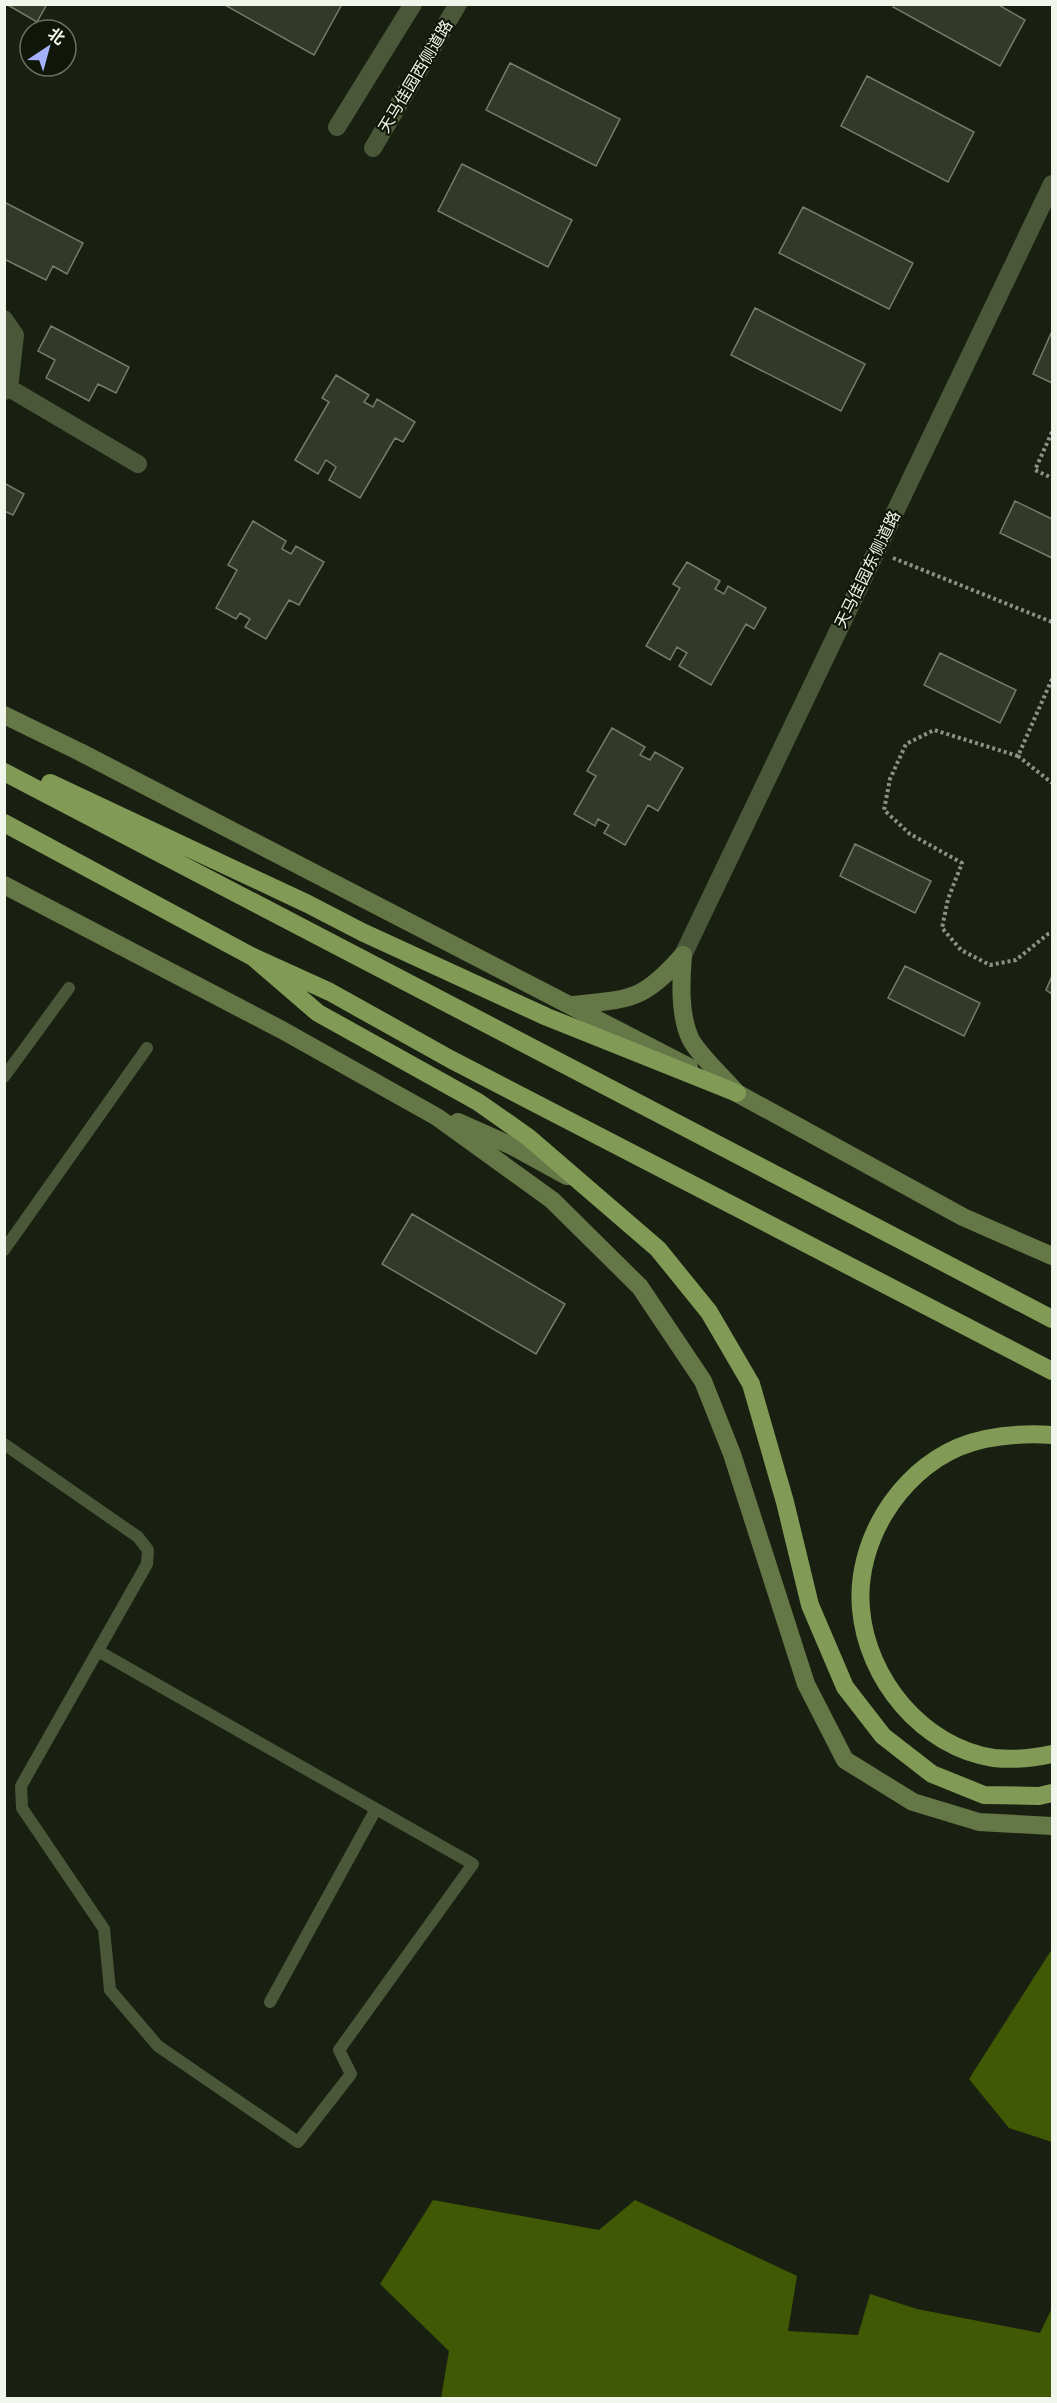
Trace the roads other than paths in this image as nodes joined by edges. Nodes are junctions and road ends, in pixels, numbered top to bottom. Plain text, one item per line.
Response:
1 (413, 4) edge
2 (458, 4) edge
3 (337, 128) dead end
4 (373, 148) dead end
5 (1053, 184) edge
6 (4, 319) edge
7 (7, 390) edge
8 (138, 464) dead end
9 (4, 715) edge
10 (4, 761) edge
11 (4, 772) edge
12 (4, 823) edge
13 (4, 885) edge
14 (683, 955) junction
15 (253, 957) junction
16 (69, 988) dead end
17 (573, 1005) junction
18 (147, 1048) dead end
19 (4, 1077) edge
20 (737, 1094) junction
21 (399, 1095) junction
22 (586, 1186) junction
23 (963, 1217) junction
24 (4, 1250) edge
25 (1053, 1256) edge
26 (1053, 1264) edge
27 (1053, 1319) edge
28 (1053, 1371) edge
29 (1053, 1435) edge
30 (4, 1444) edge
31 (98, 1651) junction
32 (1053, 1754) edge
33 (1053, 1793) edge
34 (376, 1809) junction
35 (1053, 1826) edge
36 (270, 2002) dead end

1 - 3 street
2 - 4 street, 天马佳园西侧道路
5 - 14 street, 天马佳园东侧道路
6 - 7 street
7 - 8 street
9 - 17 main road
10 - 20 highway
11 - 27 highway
12 - 15 highway
13 - 21 main road
14 - 17 main road
14 - 20 main road
15 - 22 highway
15 - 28 highway
16 - 19 lane
17 - 20 main road
18 - 24 lane
20 - 23 main road
21 - 22 main road
21 - 35 main road
22 - 33 highway
23 - 25 main road
23 - 26 main road
29 - 32 highway
30 - 31 lane
31 - 34 lane
31 - 34 lane
34 - 36 lane

